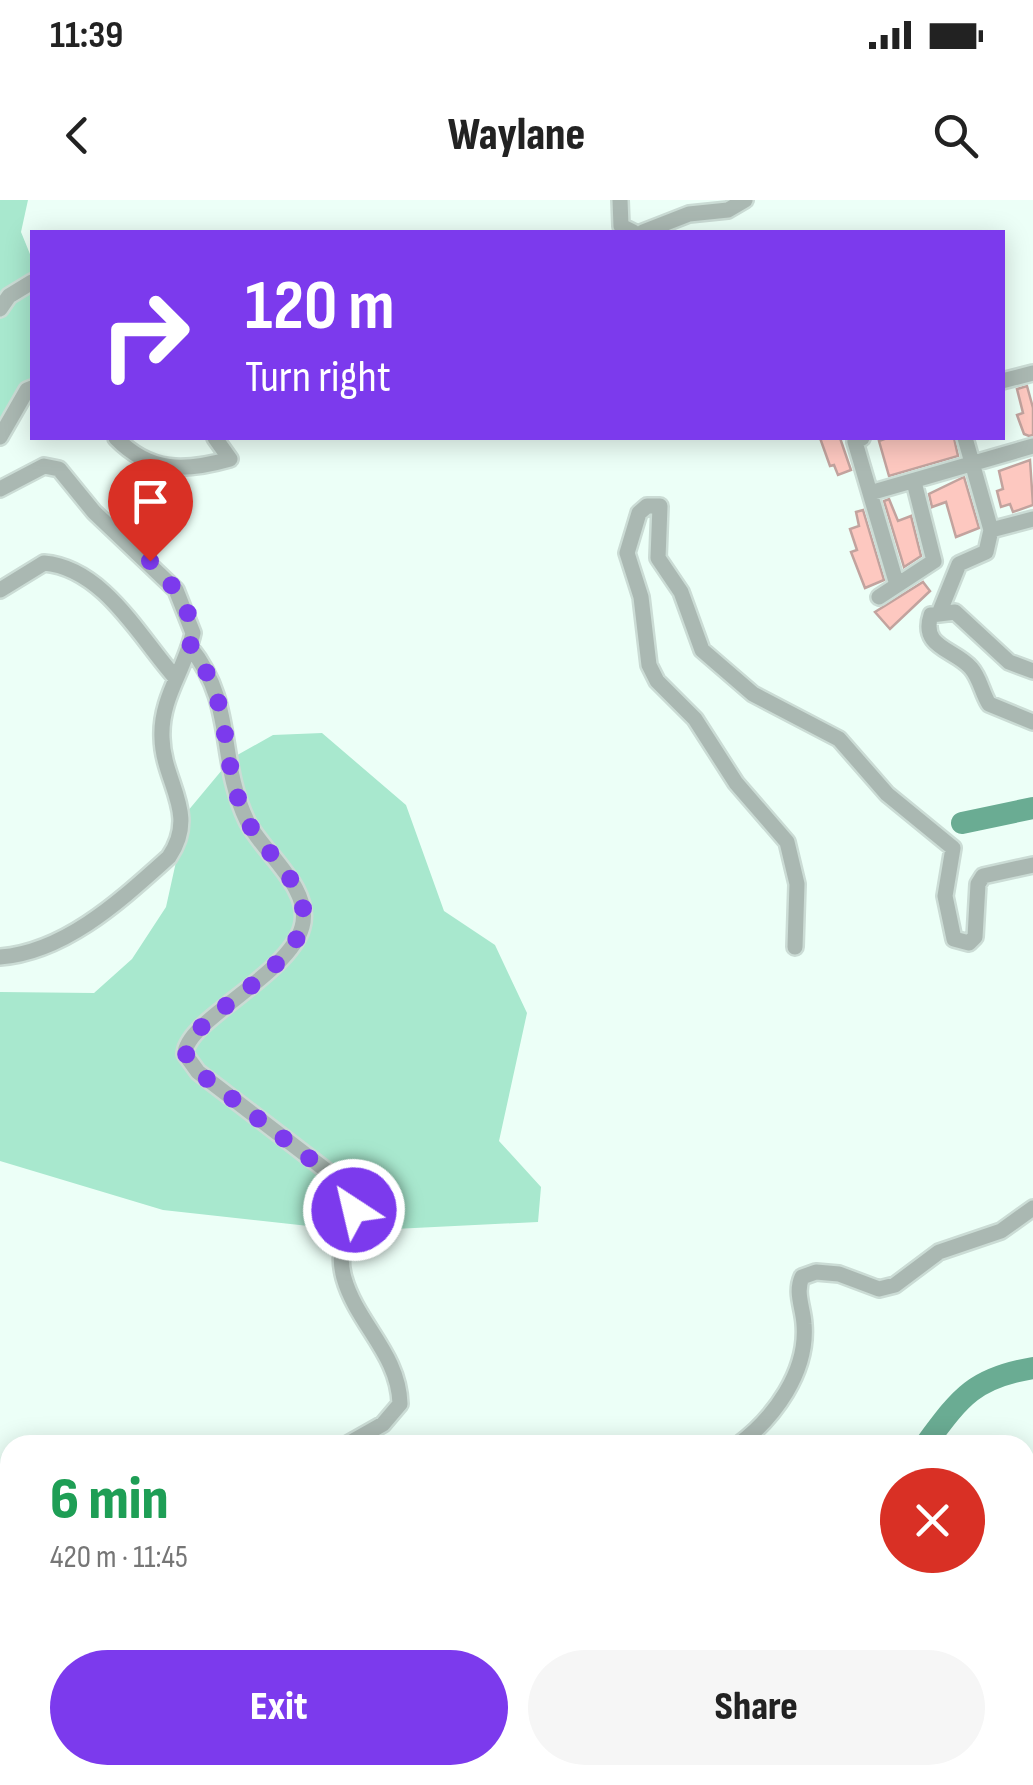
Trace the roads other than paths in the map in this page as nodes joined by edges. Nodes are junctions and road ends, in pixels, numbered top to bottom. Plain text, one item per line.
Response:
1 (620, 200) edge
2 (746, 200) edge
3 (628, 230) edge
4 (648, 230) edge
5 (30, 283) edge
6 (0, 309) edge
7 (1033, 372) edge
8 (1005, 380) edge
9 (30, 389) edge
10 (0, 437) edge
11 (118, 440) edge
12 (216, 440) edge
13 (858, 440) edge
14 (965, 440) edge
15 (1033, 446) edge
16 (973, 464) junction
17 (914, 482) junction
18 (0, 489) edge
19 (870, 493) junction
20 (1033, 519) edge
21 (991, 530) junction
22 (897, 585) junction
23 (0, 590) edge
24 (879, 597) dead end
25 (940, 611) junction
26 (190, 648) junction
27 (1033, 670) edge
28 (174, 676) junction
29 (1033, 722) edge
30 (1033, 864) edge
31 (796, 946) dead end
32 (0, 957) edge
33 (1033, 1208) edge
34 (364, 1435) edge
35 (749, 1435) edge

1 - 3 street
2 - 4 street
5 - 6 street
7 - 8 street
9 - 10 street
11 - 12 street
13 - 19 street
14 - 16 street
15 - 16 street
16 - 17 street
16 - 21 street
17 - 19 street
17 - 22 street
18 - 26 street
19 - 22 street
20 - 21 street
21 - 25 street
22 - 24 street
23 - 28 street
25 - 27 street
25 - 29 street
26 - 28 street
26 - 34 street
28 - 32 street
30 - 31 street
33 - 35 street

